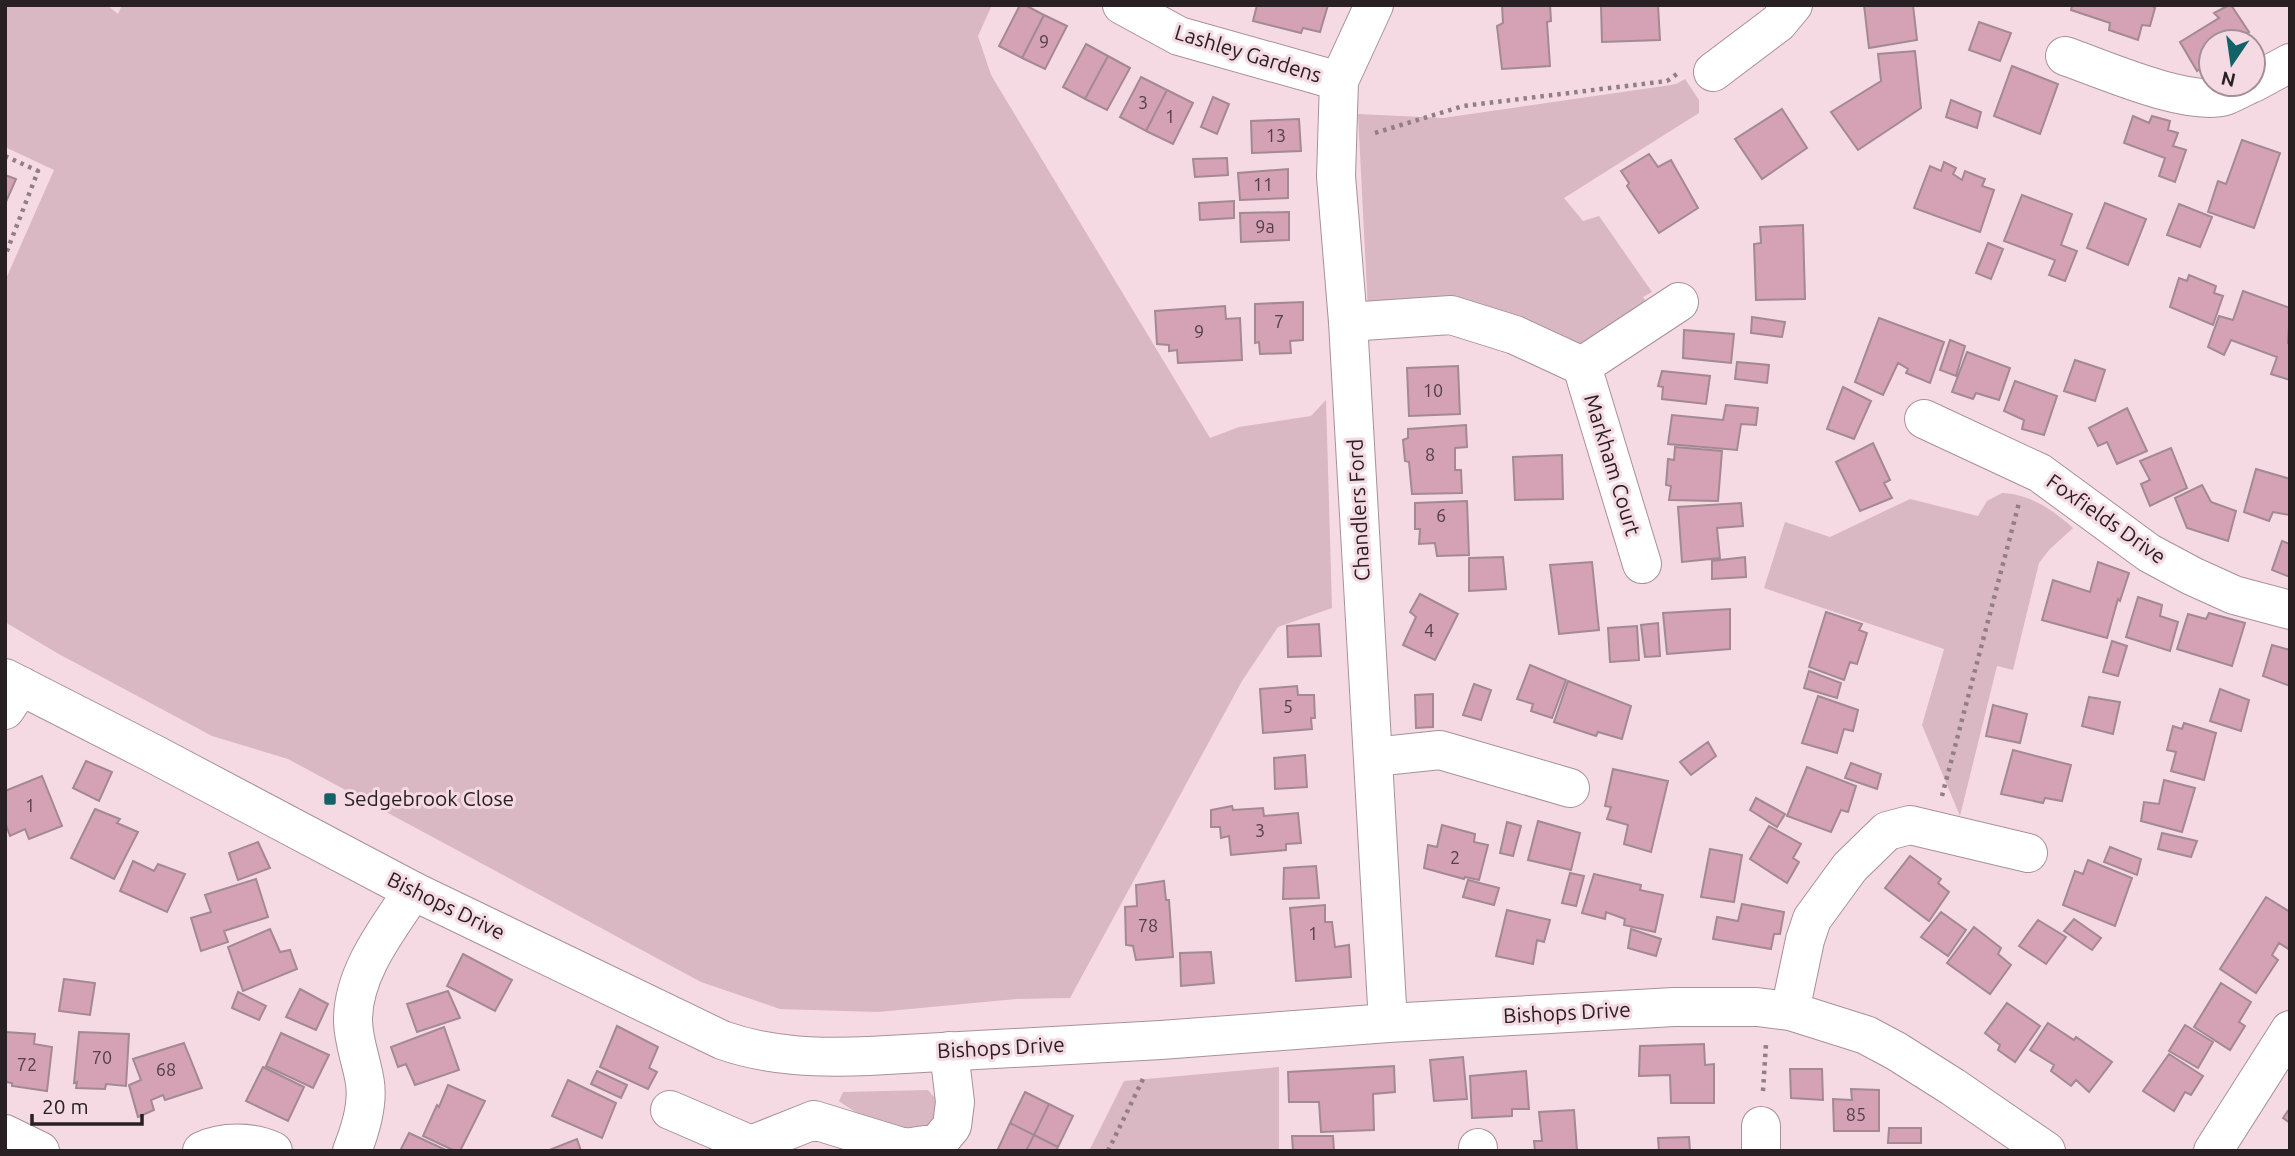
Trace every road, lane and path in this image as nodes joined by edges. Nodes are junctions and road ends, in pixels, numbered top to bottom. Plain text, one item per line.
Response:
1 (1122, 5) edge
2 (1374, 5) edge
3 (1793, 5) edge
4 (2065, 56) dead end
5 (2290, 63) edge
6 (1713, 72) joint
7 (2267, 75) edge
8 (1339, 81) junction
9 (2197, 97) edge
10 (1337, 145) junction
11 (5, 156) edge
12 (5, 256) edge
13 (1679, 302) dead end
14 (1348, 322) junction
15 (1582, 366) junction
16 (1924, 419) dead end
17 (2028, 468) junction
18 (1642, 564) dead end
19 (2290, 610) edge
20 (10, 691) edge
21 (1374, 757) junction
22 (1570, 788) dead end
23 (1933, 831) junction
24 (2028, 853) dead end
25 (413, 891) junction
26 (1779, 1010) junction
27 (1388, 1023) junction
28 (2290, 1030) edge
29 (1161, 1040) junction
30 (949, 1051) junction
31 (670, 1110) dead end
32 (5, 1134) edge
33 (1761, 1138) edge
34 (40, 1151) edge
35 (202, 1151) edge
36 (273, 1151) edge
37 (352, 1151) edge
38 (1108, 1151) edge
39 (2046, 1151) edge
40 (2213, 1151) edge

1 - 8 street, Lashley Gardens
2 - 8 street, Chandlers Ford
3 - 6 street
4 - 9 street
5 - 7 street
6 - 10 path
8 - 10 street, Chandlers Ford
10 - 14 street, Chandlers Ford
11 - 12 path
13 - 15 street, Markham Court
14 - 15 street, Markham Court
14 - 21 street, Chandlers Ford
15 - 18 street, Markham Court
16 - 17 street, Foxfields Drive
17 - 19 street, Foxfields Drive
17 - 23 path
20 - 25 street, Bishops Drive
21 - 22 street
21 - 27 street, Chandlers Ford
23 - 24 street
23 - 26 street
25 - 30 street, Bishops Drive
25 - 37 street
26 - 27 street, Bishops Drive
26 - 33 path
26 - 39 street, Bishops Drive
27 - 29 street, Bishops Drive
28 - 40 street
29 - 30 street, Bishops Drive
29 - 38 path
30 - 31 street
32 - 34 street
35 - 36 street

